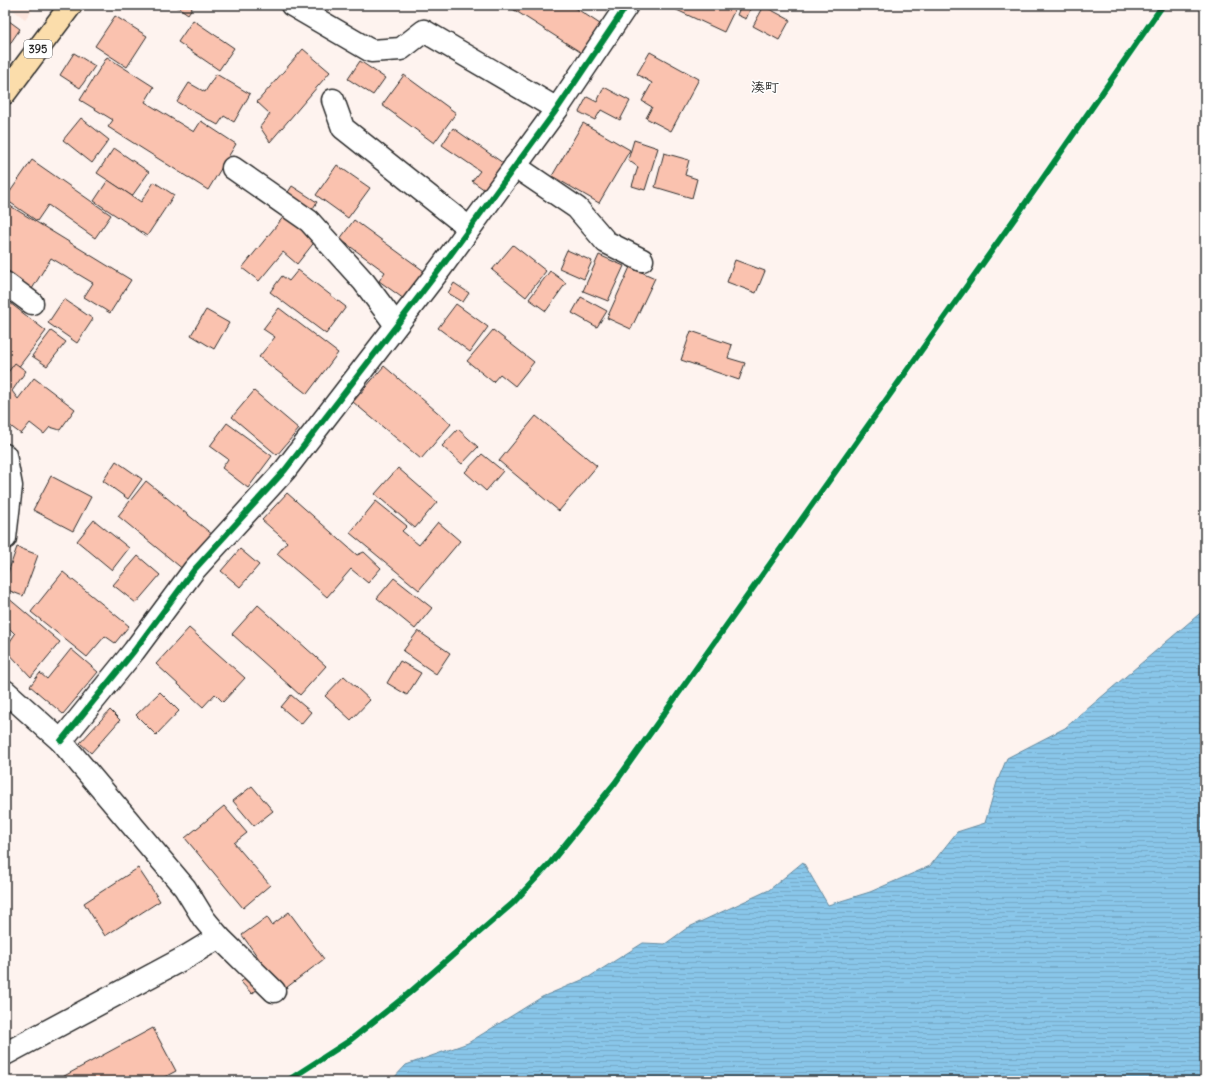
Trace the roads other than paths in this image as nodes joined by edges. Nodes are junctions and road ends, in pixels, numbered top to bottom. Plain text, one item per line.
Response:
1 (71, 5) edge
2 (292, 5) edge
3 (627, 5) edge
4 (5, 93) edge
5 (333, 100) dead end
6 (557, 109) junction
7 (514, 166) junction
8 (233, 168) dead end
9 (469, 228) junction
10 (642, 260) dead end
11 (5, 283) edge
12 (32, 302) dead end
13 (396, 325) junction
14 (5, 455) edge
15 (5, 538) edge
16 (5, 691) edge
17 (61, 741) junction
18 (219, 937) junction
19 (274, 991) dead end
20 (5, 1054) edge

1 - 4 highway, 395
2 - 6 street
3 - 6 street
5 - 9 street
6 - 7 street
7 - 9 street
7 - 10 street
8 - 13 street
9 - 13 street
11 - 12 street
13 - 17 street
14 - 15 street
16 - 17 street
17 - 18 street
18 - 19 street
18 - 20 street

